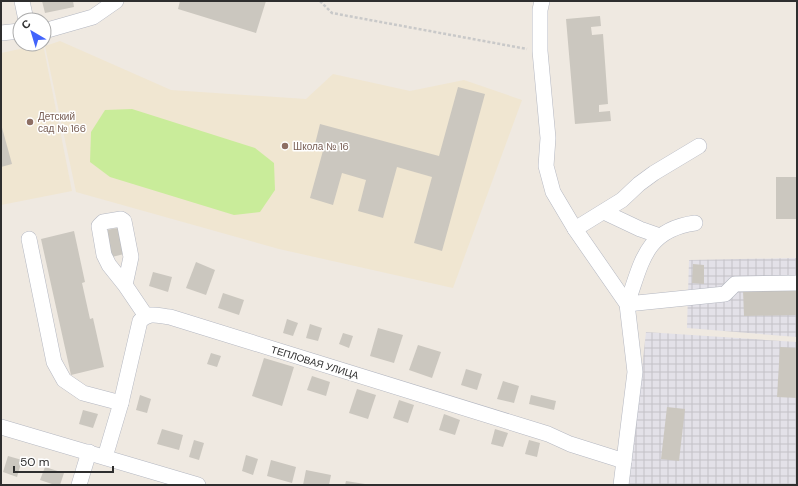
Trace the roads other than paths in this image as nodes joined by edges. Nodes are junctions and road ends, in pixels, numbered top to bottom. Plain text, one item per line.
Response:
1 (22, 1) edge
2 (116, 1) edge
3 (542, 1) edge
4 (24, 12) edge
5 (52, 29) edge
6 (12, 32) edge
7 (1, 33) edge
8 (699, 146) dead end
9 (604, 212) junction
10 (695, 223) dead end
11 (575, 229) junction
12 (660, 236) junction
13 (29, 239) dead end
14 (797, 283) edge
15 (125, 285) dead end
16 (627, 304) junction
17 (146, 316) junction
18 (121, 404) junction
19 (1, 427) edge
20 (89, 452) junction
21 (105, 457) junction
22 (624, 462) junction
23 (79, 485) edge
24 (198, 485) edge
25 (621, 485) edge

1 - 4 street
2 - 5 street
3 - 11 street
6 - 7 street
8 - 9 street
9 - 11 street
9 - 12 street
10 - 12 street
11 - 16 street
12 - 16 street
13 - 18 street
14 - 16 street
15 - 17 street
16 - 22 street
17 - 18 street
17 - 22 street, ТЕПЛОВАЯ УЛИЦА
18 - 21 street
19 - 20 street
20 - 21 street
20 - 23 street
21 - 24 street
22 - 25 street

